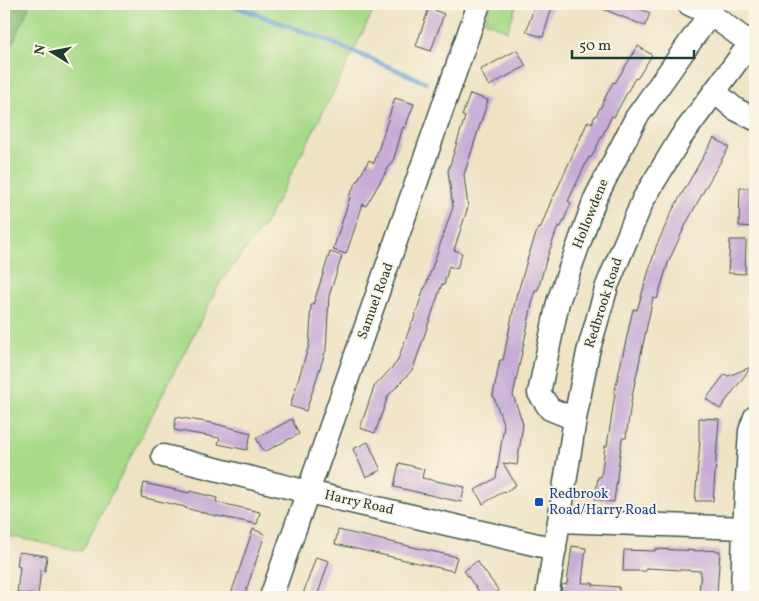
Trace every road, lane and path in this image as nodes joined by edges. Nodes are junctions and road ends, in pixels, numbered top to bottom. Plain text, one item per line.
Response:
1 (479, 4) edge
2 (689, 4) edge
3 (710, 14) junction
4 (753, 40) edge
5 (715, 92) junction
6 (755, 119) edge
7 (755, 418) edge
8 (575, 419) junction
9 (163, 456) dead end
10 (308, 492) junction
11 (559, 521) junction
12 (744, 528) junction
13 (555, 549) junction
14 (271, 597) edge
15 (547, 597) edge
16 (742, 597) edge

1 - 10 street, Samuel Road
2 - 3 street
3 - 4 street
3 - 8 street, Hollowdene
4 - 5 street, Redbrook Road
5 - 6 street
5 - 8 street, Redbrook Road
7 - 12 street
8 - 11 street, Redbrook Road
9 - 10 street, Harry Road
10 - 13 street, Harry Road
10 - 14 street, Samuel Road
11 - 12 street
11 - 13 street, Redbrook Road
12 - 16 street
13 - 15 street, Redbrook Road

